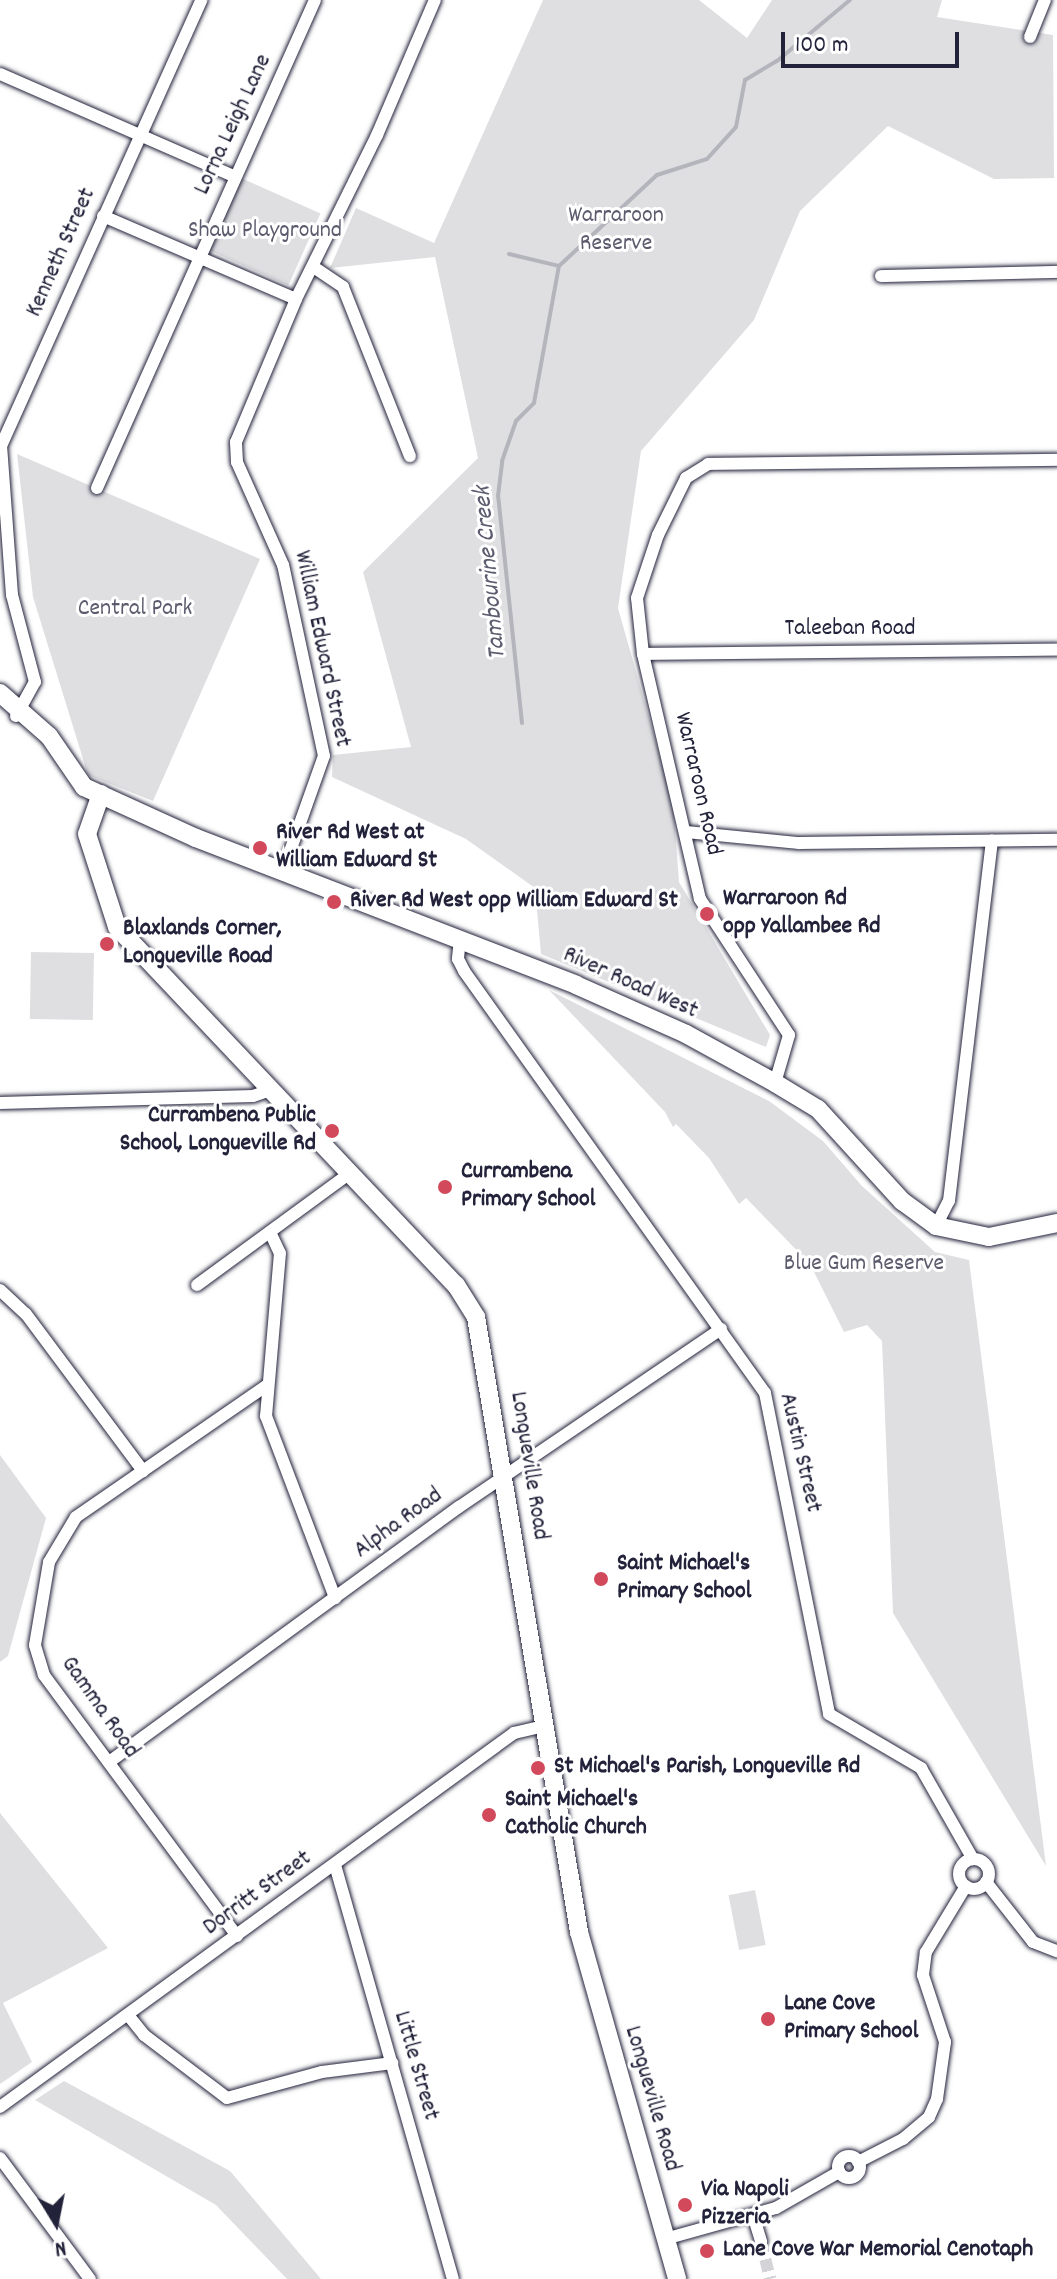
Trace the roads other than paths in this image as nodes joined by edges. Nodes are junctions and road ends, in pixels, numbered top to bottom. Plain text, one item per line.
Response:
1 (201, 0) edge
2 (315, 0) edge
3 (435, 0) edge
4 (1045, 0) edge
5 (1030, 37) dead end
6 (0, 74) edge
7 (140, 135) junction
8 (234, 176) junction
9 (103, 216) junction
10 (198, 256) junction
11 (315, 268) junction
12 (1057, 272) edge
13 (881, 276) dead end
14 (296, 299) junction
15 (2, 434) edge
16 (410, 456) dead end
17 (1057, 460) edge
18 (97, 488) dead end
19 (1057, 650) edge
20 (643, 654) junction
21 (0, 693) edge
22 (0, 704) edge
23 (19, 713) junction
24 (100, 798) junction
25 (686, 832) junction
26 (1057, 840) edge
27 (992, 841) junction
28 (283, 871) junction
29 (460, 939) junction
30 (775, 1083) junction
31 (270, 1090) junction
32 (0, 1103) edge
33 (350, 1173) junction
34 (1057, 1223) edge
35 (936, 1226) junction
36 (270, 1232) junction
37 (197, 1285) dead end
38 (0, 1290) edge
39 (721, 1329) junction
40 (267, 1385) junction
41 (143, 1471) junction
42 (505, 1477) junction
43 (335, 1598) junction
44 (545, 1726) junction
45 (109, 1762) junction
46 (973, 1859) junction
47 (335, 1865) junction
48 (986, 1882) junction
49 (966, 1886) junction
50 (237, 1936) junction
51 (1057, 1951) edge
52 (128, 2015) junction
53 (392, 2063) junction
54 (0, 2107) edge
55 (0, 2158) edge
56 (753, 2215) junction
57 (665, 2239) junction
58 (761, 2242) tunnel mouth
59 (90, 2279) edge
60 (453, 2279) edge
61 (677, 2279) edge

1 - 7 street, Kenneth Street
2 - 8 street, Lorna Leigh Lane
3 - 11 street, William Edward Street
4 - 5 street
6 - 7 street
7 - 8 street
7 - 9 street, Kenneth Street
8 - 10 street, Lorna Leigh Lane
9 - 10 street
9 - 15 street, Kenneth Street
10 - 14 street
10 - 18 street, Lorna Leigh Lane
11 - 14 street, William Edward Street
11 - 16 street
12 - 13 street
14 - 28 street, William Edward Street
15 - 23 street, Kenneth Street
17 - 20 street, Warraroon Road
19 - 20 street, Taleeban Road
20 - 25 street, Warraroon Road
21 - 23 main road
22 - 23 main road
23 - 24 main road, River Road West
24 - 28 main road, River Road West
24 - 31 main road, Longueville Road
25 - 27 street
25 - 30 street, Warraroon Road
26 - 27 street
27 - 35 street
28 - 29 main road, River Road West
29 - 30 main road, River Road West
29 - 39 street, Austin Street
30 - 35 main road, River Road West
31 - 32 street
31 - 33 main road, Longueville Road
33 - 36 street
33 - 42 main road, Longueville Road
34 - 35 main road, River Road West
36 - 37 street
36 - 40 street
38 - 41 street
39 - 42 street, Alpha Road
39 - 46 street, Austin Street
40 - 41 street, Gamma Road
40 - 43 street
41 - 45 street, Gamma Road
42 - 43 street, Alpha Road
42 - 44 main road, Longueville Road
43 - 45 street, Alpha Road
44 - 47 street, Dorritt Street
44 - 57 main road, Longueville Road
45 - 50 street, Gamma Road
46 - 48 street
46 - 49 street
47 - 50 street, Dorritt Street
47 - 53 street, Little Street
48 - 49 street
48 - 51 street
49 - 56 street
50 - 52 street, Dorritt Street
52 - 53 street
52 - 54 street, Dorritt Street
53 - 60 street, Little Street
55 - 59 street
56 - 57 street
56 - 58 street
57 - 61 main road, Longueville Road

